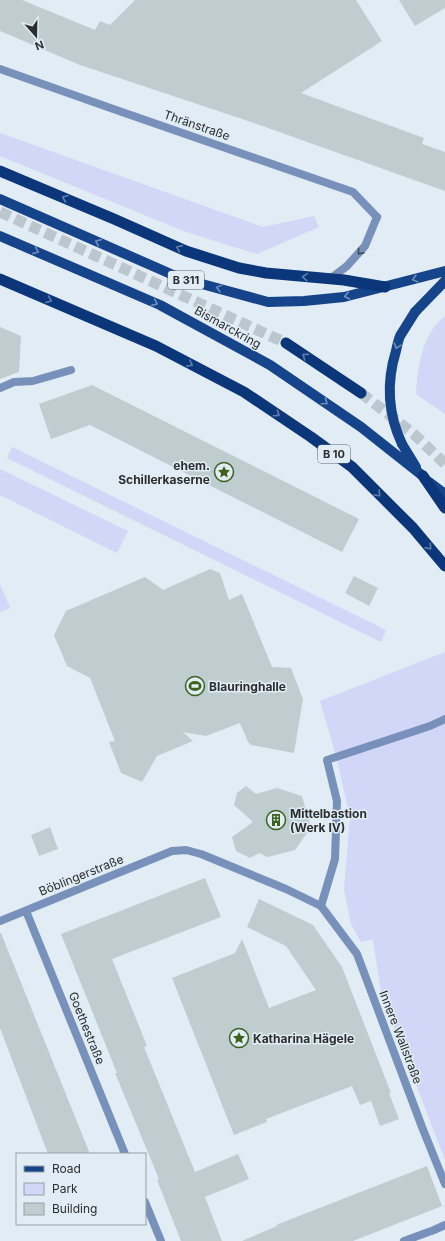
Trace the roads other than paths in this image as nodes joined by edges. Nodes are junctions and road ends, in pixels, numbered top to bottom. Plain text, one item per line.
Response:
1 (0, 69) edge
2 (0, 171) edge
3 (0, 199) edge
4 (0, 236) edge
5 (445, 271) edge
6 (0, 279) edge
7 (330, 279) junction
8 (445, 281) edge
9 (385, 287) junction
10 (286, 344) tunnel mouth
11 (71, 370) dead end
12 (0, 388) edge
13 (361, 393) tunnel mouth
14 (423, 476) junction
15 (445, 494) edge
16 (445, 508) edge
17 (445, 566) edge
18 (445, 719) edge
19 (172, 851) joint
20 (321, 906) junction
21 (26, 911) junction
22 (0, 922) edge
23 (126, 1153) edge
24 (445, 1184) edge
25 (146, 1204) edge
26 (445, 1225) edge
27 (161, 1241) edge
28 (404, 1241) edge

1 -> 7 street, Thränstraße
7 -> 2 highway
9 -> 3 main road, B 311
4 -> 14 main road, Bismarckring / B 311
5 -> 9 main road, B 311
6 -> 17 highway, B 10
7 - 9 highway
8 -> 14 main road, bridge
13 -> 10 highway
11 - 12 street
14 - 15 main road
14 - 16 highway, B 311
18 - 20 street
19 - 20 street, Innere Wallstraße
19 - 21 street, Böblingerstraße
20 - 24 street, Innere Wallstraße
21 - 22 street, Böblingerstraße
21 - 23 street, Goethestraße
25 - 27 street
26 - 28 street

